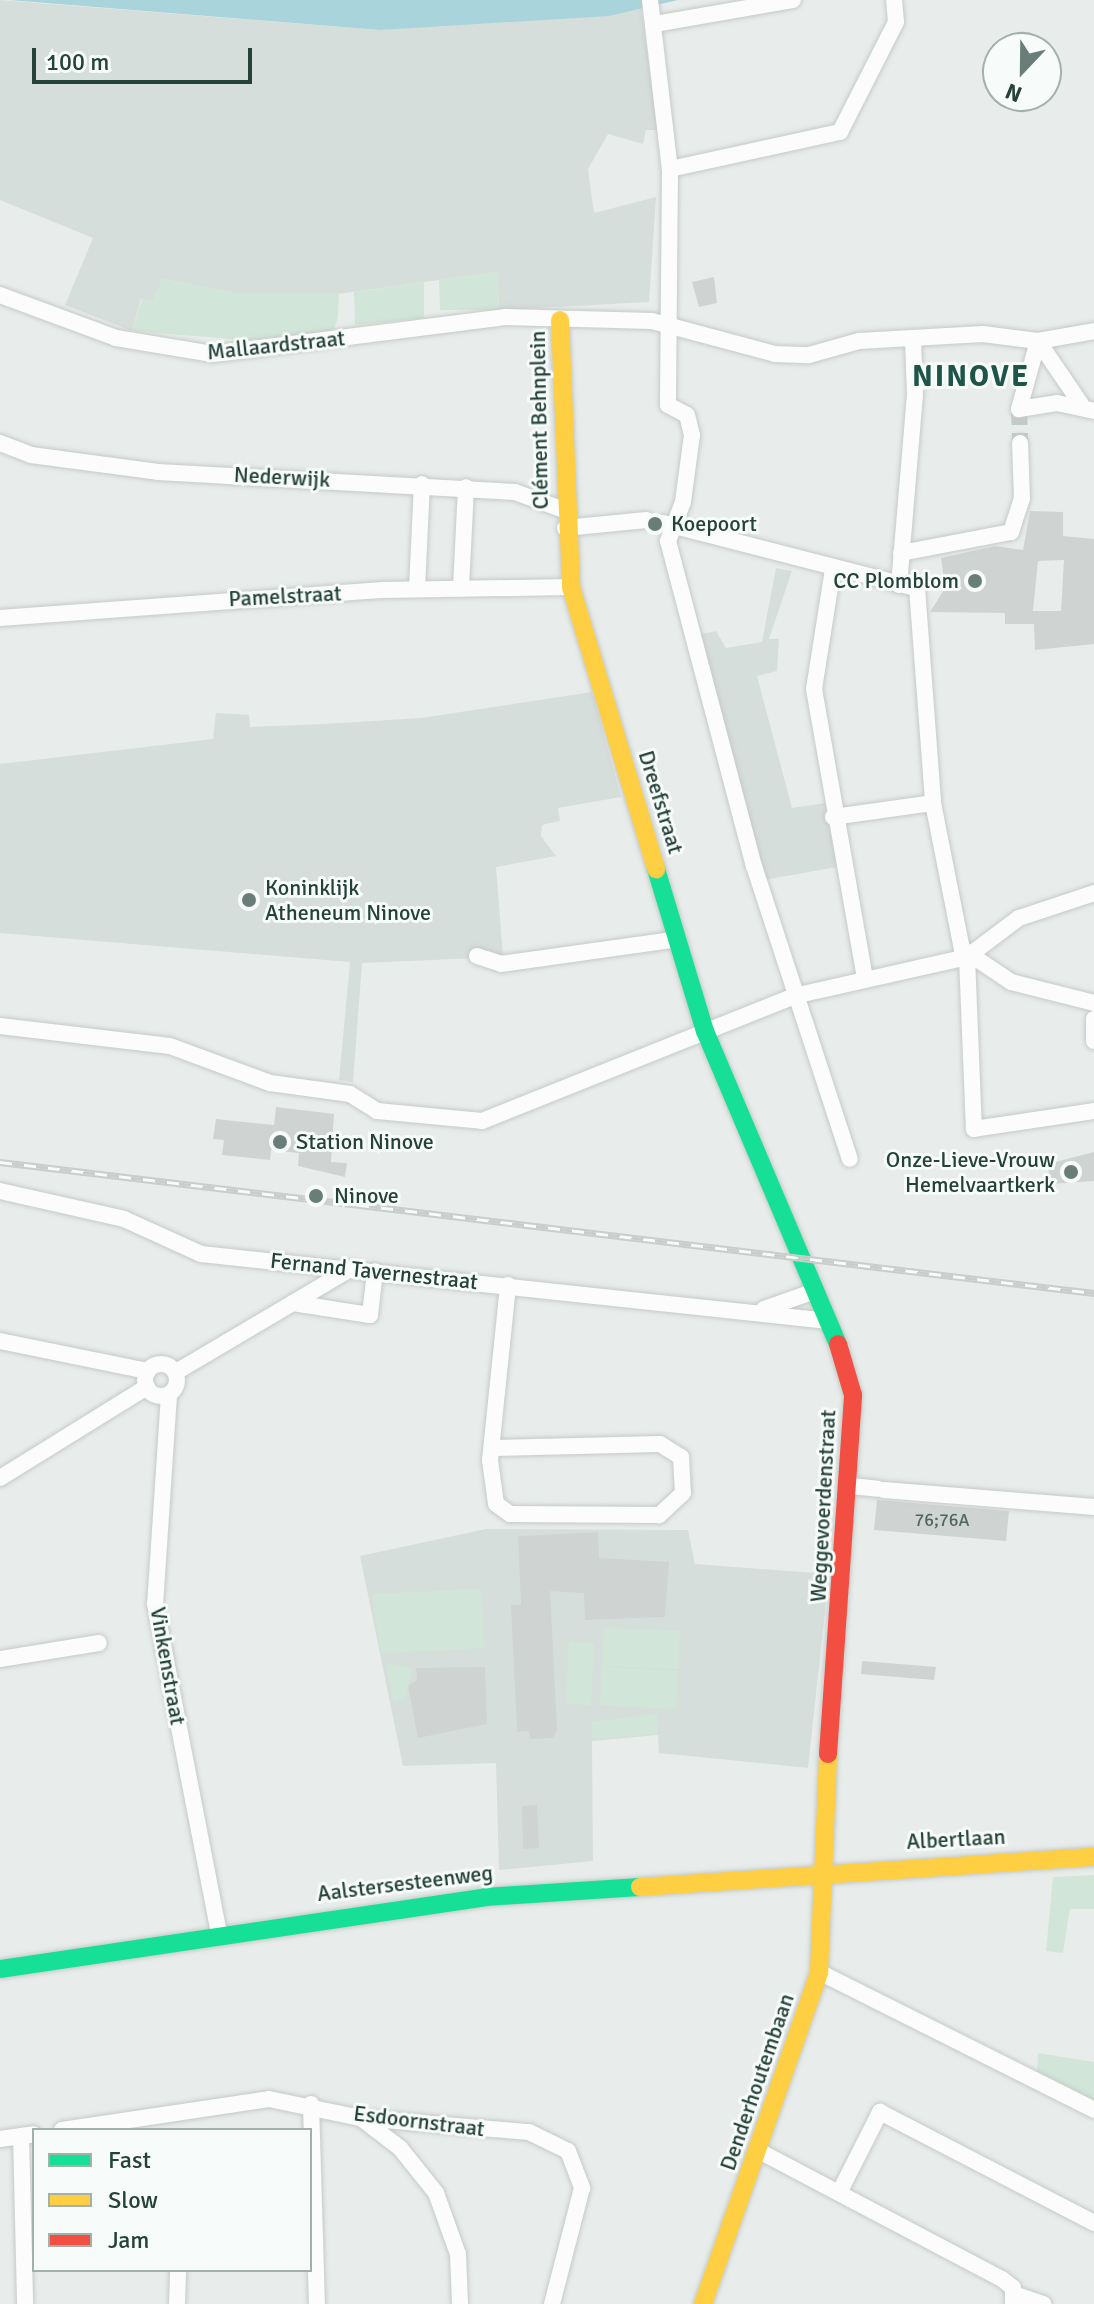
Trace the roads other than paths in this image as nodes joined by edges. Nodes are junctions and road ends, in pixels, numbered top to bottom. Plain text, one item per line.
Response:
1 (650, 0) edge
2 (793, 0) edge
3 (894, 0) edge
4 (655, 24) junction
5 (670, 169) junction
6 (0, 295) edge
7 (560, 320) junction
8 (666, 327) junction
9 (1089, 331) edge
10 (913, 338) junction
11 (1038, 341) junction
12 (1087, 408) edge
13 (0, 443) edge
14 (1020, 443) tunnel mouth
15 (422, 484) junction
16 (466, 487) junction
17 (565, 519) junction
18 (662, 523) junction
19 (901, 553) junction
20 (833, 569) junction
21 (899, 585) junction
22 (461, 587) junction
23 (571, 587) junction
24 (417, 589) junction
25 (0, 618) edge
26 (933, 803) junction
27 (833, 817) junction
28 (1094, 893) edge
29 (678, 939) junction
30 (477, 956) dead end
31 (967, 957) junction
32 (865, 978) junction
33 (794, 996) junction
34 (1094, 1003) edge
35 (1094, 1019) edge
36 (0, 1026) edge
37 (705, 1031) junction
38 (1094, 1041) edge
39 (1094, 1111) edge
40 (850, 1159) dead end
41 (0, 1191) edge
42 (352, 1268) junction
43 (375, 1271) junction
44 (508, 1285) junction
45 (815, 1291) junction
46 (293, 1303) junction
47 (758, 1311) junction
48 (828, 1321) junction
49 (0, 1341) edge
50 (176, 1372) junction
51 (147, 1379) junction
52 (169, 1395) junction
53 (495, 1448) junction
54 (0, 1478) edge
55 (851, 1486) junction
56 (1094, 1507) edge
57 (99, 1643) dead end
58 (0, 1659) edge
59 (1094, 1857) edge
60 (820, 1869) junction
61 (219, 1934) junction
62 (0, 1969) edge
63 (819, 1972) junction
64 (311, 2104) junction
65 (1094, 2110) edge
66 (361, 2118) junction
67 (165, 2123) edge
68 (91, 2128) edge
69 (312, 2128) edge
70 (27, 2135) edge
71 (312, 2137) edge
72 (0, 2139) edge
73 (759, 2151) junction
74 (840, 2191) junction
75 (1094, 2223) edge
76 (178, 2272) edge
77 (1014, 2299) edge
78 (25, 2304) edge
79 (177, 2304) edge
80 (317, 2304) edge
81 (460, 2304) edge
82 (552, 2304) edge
83 (703, 2304) edge
84 (1043, 2304) edge

1 - 4 street
2 - 4 street
3 - 5 street
4 - 5 street
5 - 8 street
6 - 7 street, Mallaardstraat
7 - 8 street, Clément Behnplein
7 - 17 street, Clément Behnplein
8 - 10 street, Clément Behnplein
8 - 18 street
9 - 11 street, Clément Behnplein
10 - 11 street, Clément Behnplein
10 - 19 street
11 - 12 street
11 - 12 street
13 - 15 street, Nederwijk
14 - 19 street
15 - 16 street, Nederwijk
15 - 24 street
16 - 17 street, Nederwijk
16 - 22 street
17 - 18 street, Clément Behnplein
17 - 23 street, Clément Behnplein
18 - 20 street
18 - 33 street
19 - 21 street
20 - 21 street
20 - 27 street
21 - 26 street
22 - 23 street, Pamelstraat
22 - 24 street, Pamelstraat
23 - 29 street, Dreefstraat
24 - 25 street, Pamelstraat
26 - 27 street
26 - 31 street
27 - 32 street
28 - 31 street
29 - 30 street
29 - 37 street, Dreefstraat
31 - 32 street
31 - 34 street
31 - 39 street
32 - 33 street
33 - 37 street
33 - 40 street
35 - 38 street
36 - 37 street
37 - 45 street, Weggevoerdenstraat
41 - 42 street, Fernand Tavernestraat
42 - 43 street, Fernand Tavernestraat
42 - 46 street
43 - 44 street, Fernand Tavernestraat
43 - 46 street
44 - 47 street, Fernand Tavernestraat
44 - 53 street
45 - 47 street, Fernand Tavernestraat
45 - 48 street, Weggevoerdenstraat
46 - 50 street
47 - 48 street, Fernand Tavernestraat
48 - 55 street, Weggevoerdenstraat
49 - 51 street
50 - 51 street
50 - 52 street, Vinkenstraat
51 - 52 street
51 - 54 street
52 - 61 street, Vinkenstraat
53 - 53 street
55 - 56 street
55 - 60 street, Weggevoerdenstraat
57 - 58 street
59 - 60 street, Albertlaan
60 - 61 street, Aalstersesteenweg
60 - 63 street, Denderhoutembaan
61 - 62 street, Aalstersesteenweg
63 - 65 street
63 - 73 street, Denderhoutembaan
64 - 66 street, Esdoornstraat
64 - 67 street, Esdoornstraat
64 - 69 street
66 - 81 street
66 - 82 street, Esdoornstraat
67 - 68 street, Esdoornstraat
70 - 72 street
70 - 78 street
71 - 80 street
73 - 74 street
73 - 83 street, Denderhoutembaan
74 - 75 street
74 - 77 street
76 - 79 street
77 - 84 street

